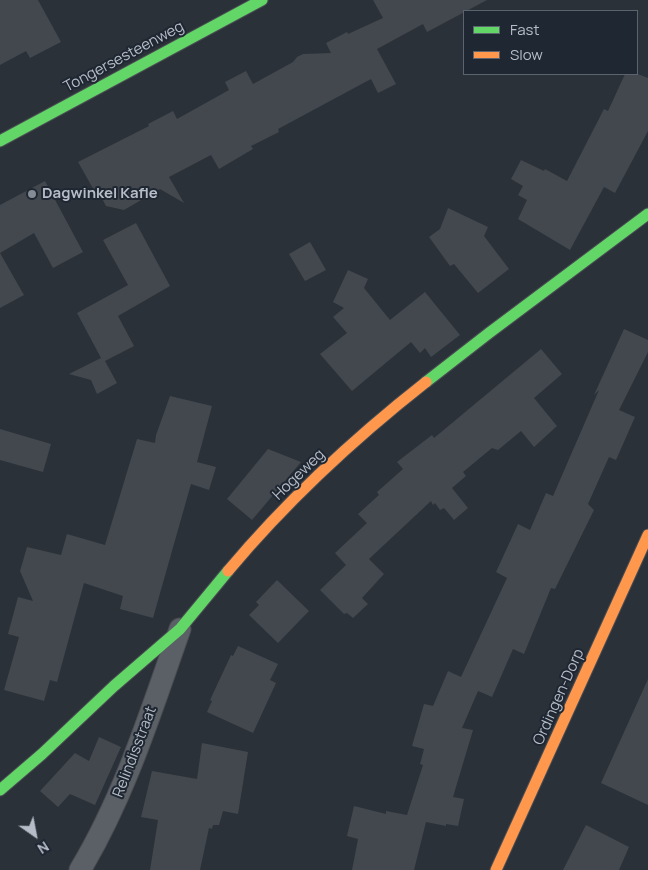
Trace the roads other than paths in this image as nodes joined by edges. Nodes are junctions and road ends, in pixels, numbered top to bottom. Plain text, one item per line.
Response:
1 (262, 0) edge
2 (0, 141) edge
3 (648, 214) edge
4 (648, 536) edge
5 (180, 629) junction
6 (0, 790) edge
7 (80, 870) edge
8 (496, 870) edge

1 - 2 street, Tongersesteenweg
3 - 5 street, Hogeweg
4 - 8 street, Ordingen-Dorp
5 - 6 street, Hogeweg
5 - 7 street, Relindisstraat

